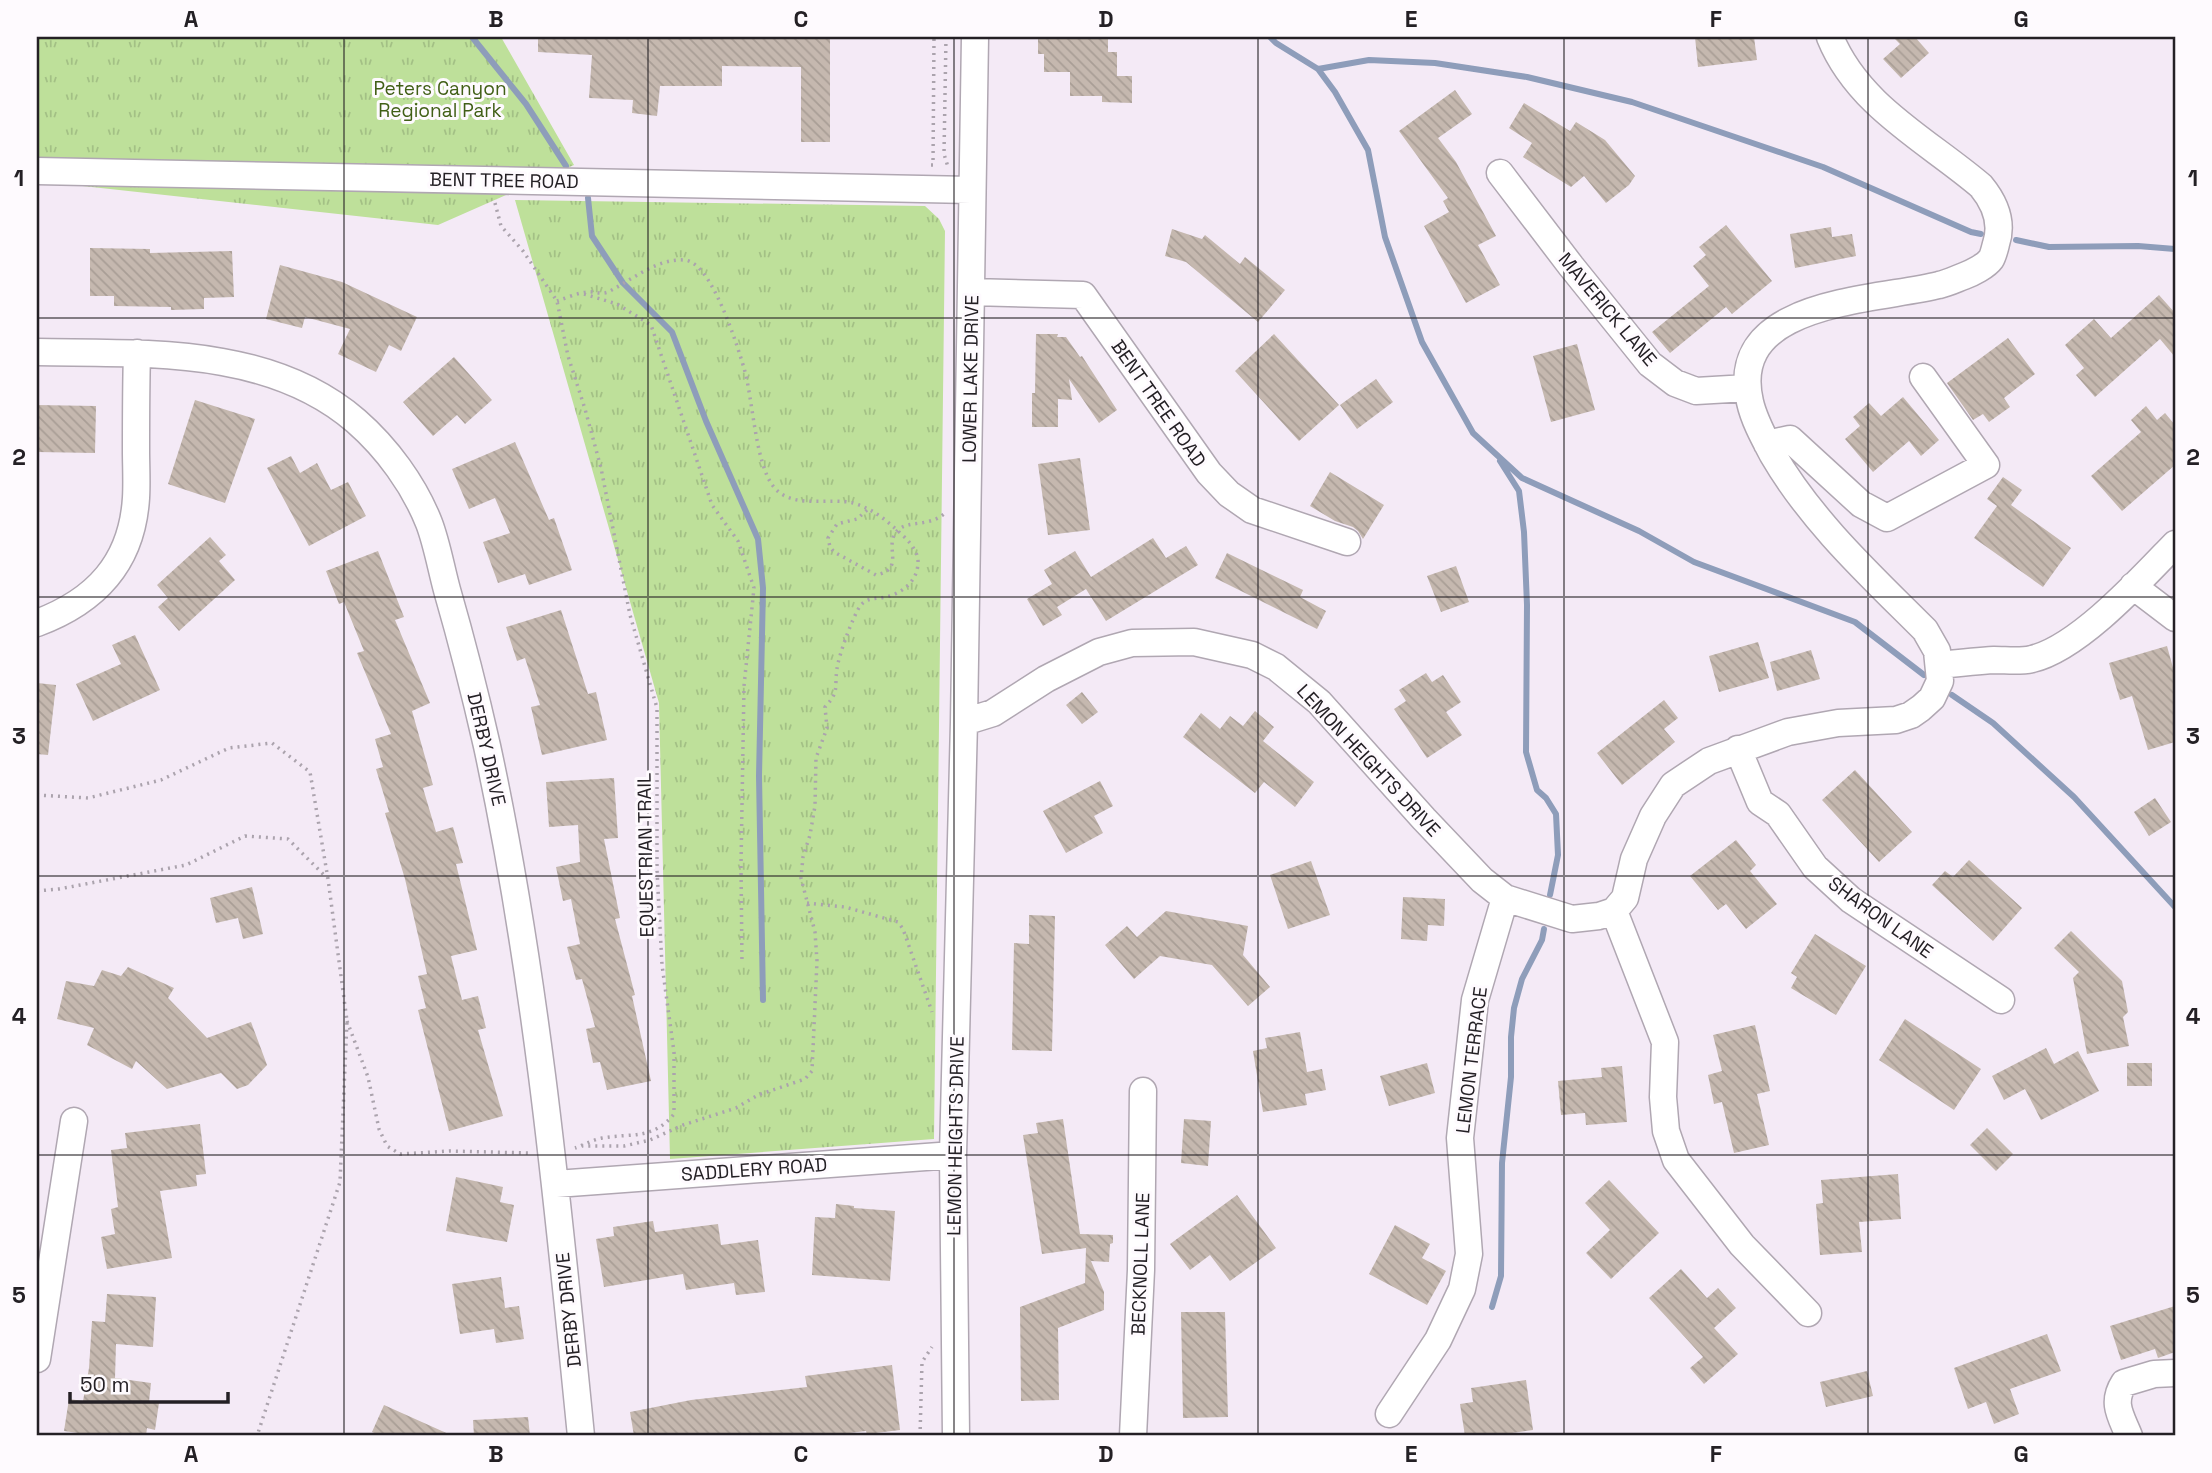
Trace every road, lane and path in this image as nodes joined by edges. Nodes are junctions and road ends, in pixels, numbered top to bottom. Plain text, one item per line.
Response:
1 (975, 37) edge
2 (1830, 37) edge
3 (37, 171) edge
4 (1500, 173) dead end
5 (971, 190) junction
6 (493, 194) dead end
7 (971, 292) junction
8 (582, 293) junction
9 (557, 301) junction
10 (37, 352) edge
11 (136, 354) junction
12 (1923, 377) dead end
13 (1747, 388) junction
14 (1767, 444) junction
15 (867, 509) junction
16 (944, 515) dead end
17 (898, 530) junction
18 (1347, 542) dead end
19 (2175, 544) edge
20 (2133, 586) junction
21 (2175, 618) edge
22 (37, 623) edge
23 (1940, 665) junction
24 (964, 722) junction
25 (1746, 746) junction
26 (37, 796) edge
27 (328, 879) junction
28 (37, 891) edge
29 (1505, 898) junction
30 (807, 902) junction
31 (1614, 911) junction
32 (742, 963) dead end
33 (2001, 1000) dead end
34 (347, 1021) junction
35 (956, 1042) junction
36 (1143, 1091) dead end
37 (74, 1121) dead end
38 (580, 1146) junction
39 (552, 1154) junction
40 (953, 1155) junction
41 (555, 1184) junction
42 (1808, 1313) dead end
43 (954, 1314) junction
44 (37, 1359) edge
45 (2175, 1373) edge
46 (1389, 1414) dead end
47 (257, 1436) edge
48 (582, 1436) edge
49 (920, 1436) edge
50 (956, 1436) edge
51 (1133, 1436) edge
52 (2129, 1436) edge

1 - 5 street, LOWER LAKE DRIVE
2 - 13 street
3 - 5 street, BENT TREE ROAD
4 - 13 street, MAVERICK LANE
5 - 7 street, LOWER LAKE DRIVE
6 - 9 path, EQUESTRIAN TRAIL
7 - 18 street, BENT TREE ROAD
7 - 24 street, LOWER LAKE DRIVE
8 - 9 path
8 - 15 path
8 - 32 path
9 - 38 path, EQUESTRIAN TRAIL
10 - 11 street, DERBY DRIVE
11 - 22 street
11 - 39 street, DERBY DRIVE
12 - 14 street
13 - 14 street
14 - 23 street
15 - 17 path
15 - 17 path
16 - 17 path
17 - 30 path
19 - 20 street
20 - 21 street
20 - 23 street
23 - 25 street
24 - 29 street, LEMON HEIGHTS DRIVE
24 - 35 street, LEMON HEIGHTS DRIVE
25 - 31 street
25 - 33 street, SHARON LANE
26 - 27 path
27 - 28 path
27 - 34 path
29 - 31 street, LEMON HEIGHTS DRIVE
29 - 46 street, LEMON TERRACE
30 - 35 path
30 - 38 path
31 - 42 street
34 - 39 path, EQUESTRIAN TRAIL
34 - 47 path
35 - 40 street, LEMON HEIGHTS DRIVE
36 - 51 street, BECKNOLL LANE
37 - 44 street
38 - 39 path, EQUESTRIAN TRAIL
39 - 41 street, DERBY DRIVE
40 - 41 street, SADDLERY ROAD
40 - 43 street, LEMON HEIGHTS DRIVE
41 - 48 street, DERBY DRIVE
43 - 49 path
43 - 50 street, LEMON HEIGHTS DRIVE
45 - 52 street

